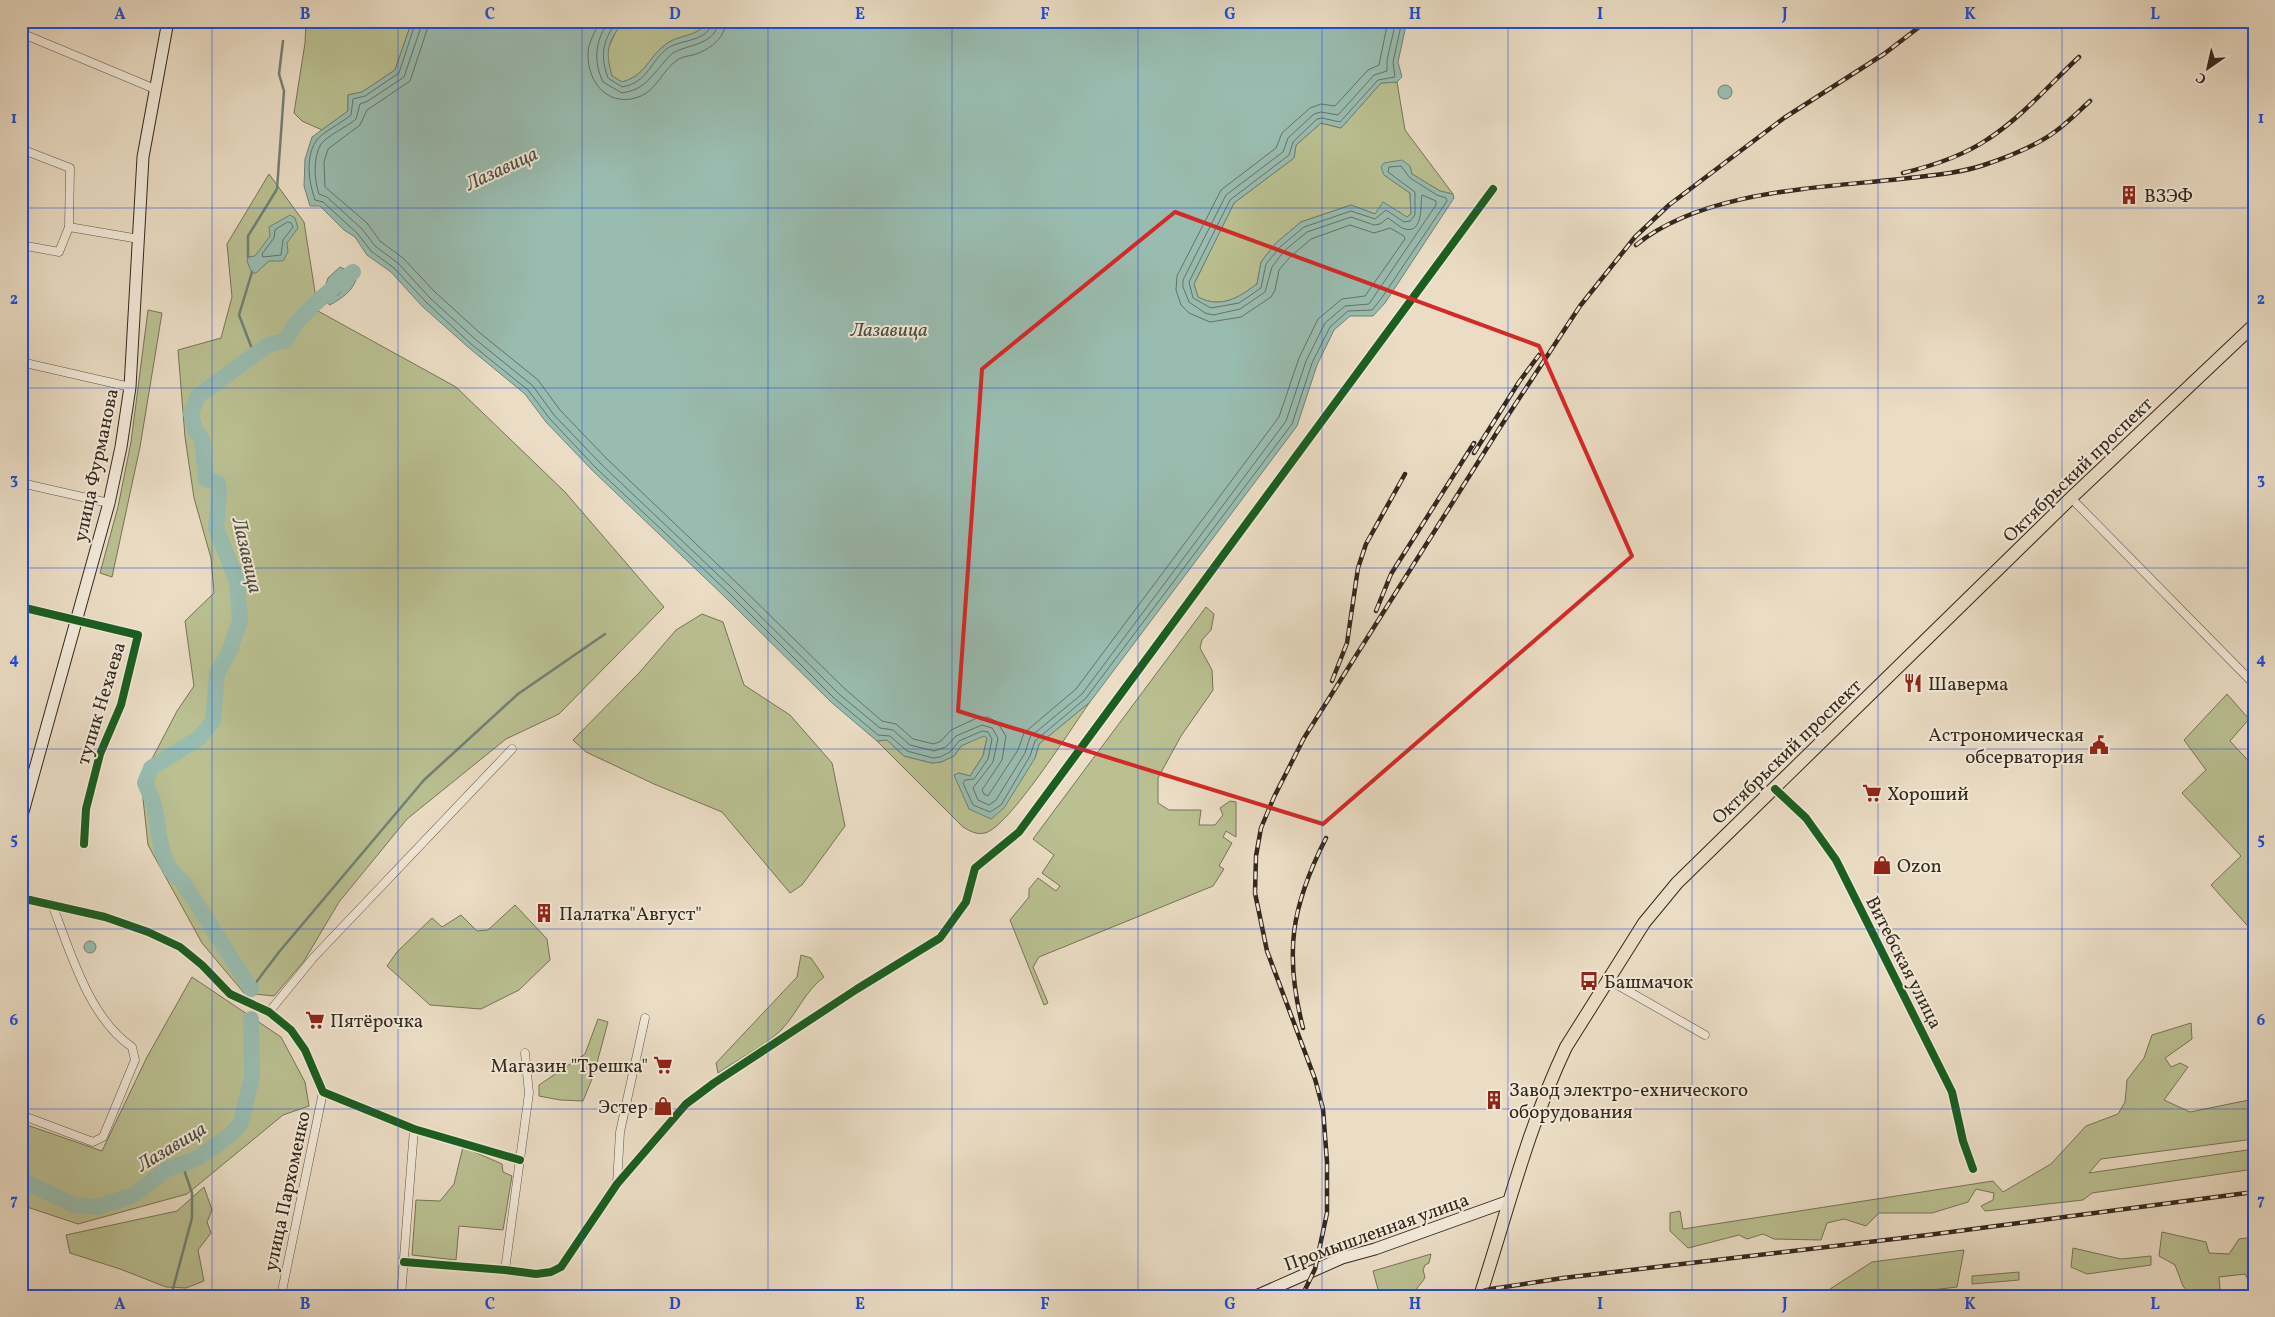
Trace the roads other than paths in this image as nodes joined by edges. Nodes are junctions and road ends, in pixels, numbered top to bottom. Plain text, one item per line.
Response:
1 (168, 21) edge
2 (21, 33) edge
3 (155, 90) junction
4 (21, 149) edge
5 (1493, 189) dead end
6 (69, 227) junction
7 (139, 239) junction
8 (21, 244) edge
9 (2254, 325) edge
10 (21, 362) edge
11 (130, 387) junction
12 (21, 483) edge
13 (2071, 498) junction
14 (109, 503) junction
15 (21, 608) edge
16 (76, 620) junction
17 (2254, 684) edge
18 (512, 749) dead end
19 (1775, 788) junction
20 (21, 819) edge
21 (84, 844) dead end
22 (21, 898) edge
23 (52, 904) junction
24 (1607, 979) junction
25 (269, 1012) junction
26 (645, 1018) dead end
27 (1705, 1035) dead end
28 (525, 1053) dead end
29 (323, 1092) junction
30 (21, 1115) edge
31 (414, 1129) junction
32 (520, 1160) junction
33 (1973, 1168) dead end
34 (617, 1184) junction
35 (1509, 1201) junction
36 (404, 1262) junction
37 (505, 1270) junction
38 (281, 1296) edge
39 (401, 1296) edge
40 (1256, 1296) edge
41 (1480, 1296) edge

1 - 3 main road, улица Фурманова
2 - 3 street
3 - 7 main road, улица Фурманова
4 - 6 street
5 - 34 street
6 - 7 street
6 - 8 street
7 - 11 main road, улица Фурманова
9 - 13 main road, Октябрьский проспект
10 - 11 street
11 - 14 main road, улица Фурманова
12 - 14 street
13 - 17 street
13 - 19 main road, Октябрьский проспект
14 - 16 main road, улица Фурманова
15 - 16 street
16 - 20 main road, улица Фурманова
16 - 21 street, тупик Нехаева
18 - 25 street
19 - 24 main road, Октябрьский проспект
19 - 33 street, Витебская улица
22 - 23 street
23 - 25 street
23 - 30 street
24 - 27 street
24 - 35 main road, Октябрьский проспект
25 - 29 street
26 - 34 street
28 - 32 street
29 - 31 street
29 - 38 street, улица Пархоменко
31 - 32 street
31 - 36 street
32 - 37 street
34 - 37 street
35 - 40 main road, Промышленная улица
35 - 41 main road, Октябрьский проспект
36 - 37 street
36 - 39 street

